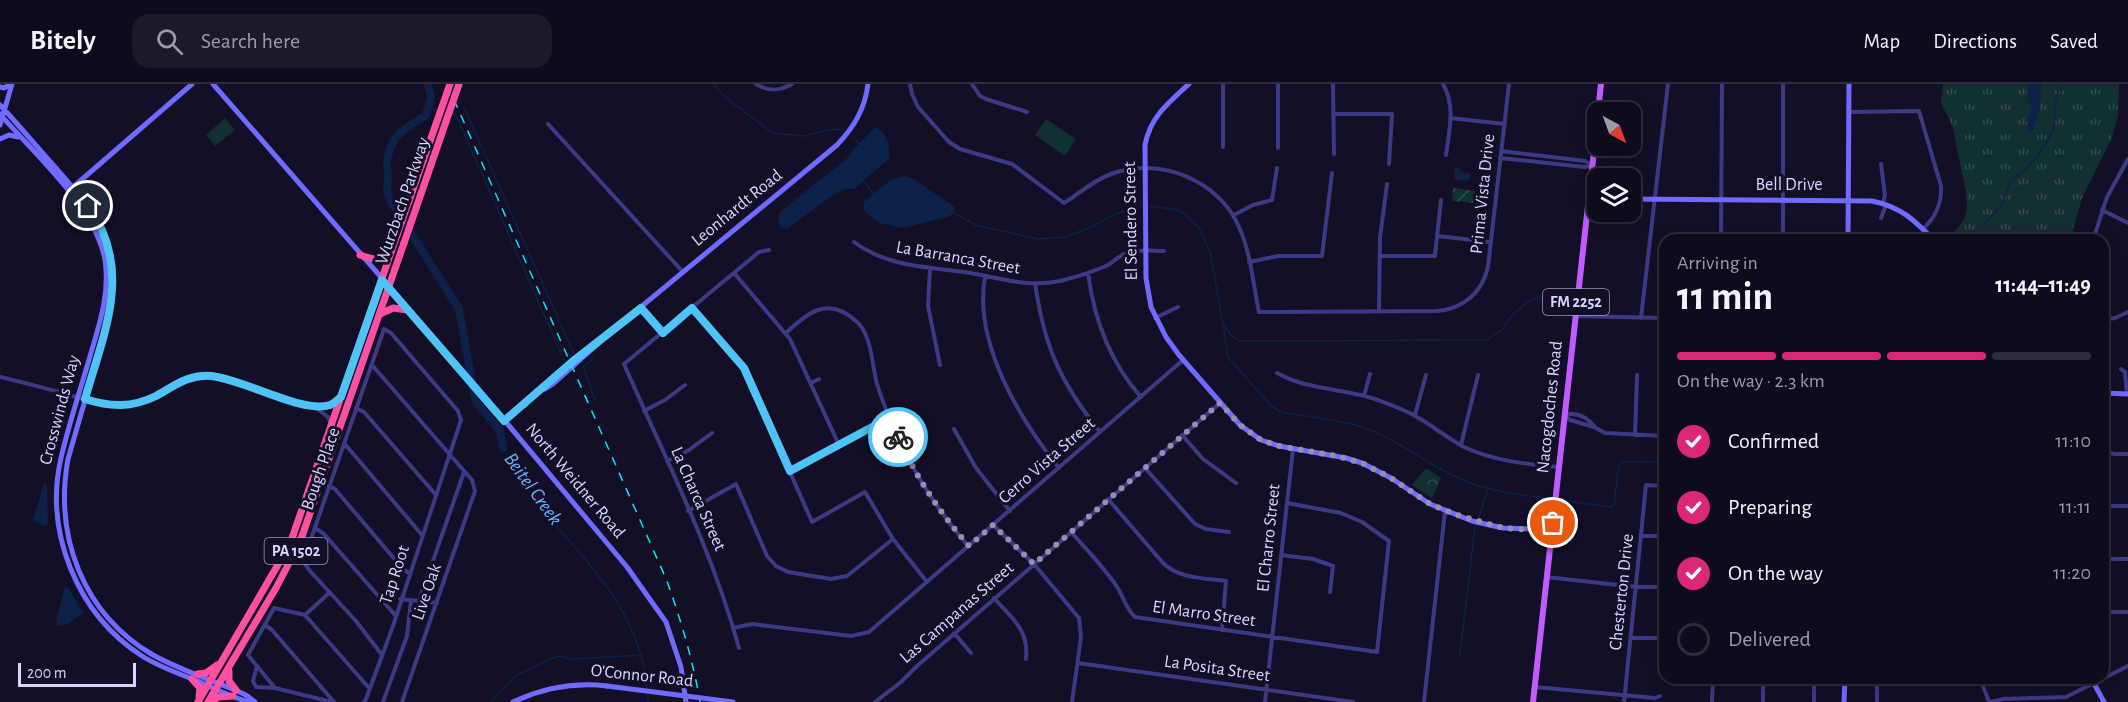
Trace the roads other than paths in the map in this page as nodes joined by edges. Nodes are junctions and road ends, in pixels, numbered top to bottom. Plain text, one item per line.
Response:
1 (11, 84) edge
2 (192, 84) edge
3 (213, 84) edge
4 (450, 84) edge
5 (459, 84) edge
6 (756, 84) edge
7 (792, 84) edge
8 (868, 84) edge
9 (910, 84) edge
10 (972, 84) edge
11 (1190, 84) edge
12 (1223, 84) edge
13 (1278, 84) edge
14 (1333, 84) edge
15 (1443, 84) edge
16 (1509, 84) edge
17 (1601, 84) edge
18 (1668, 84) edge
19 (1722, 84) edge
20 (1783, 84) edge
21 (1849, 84) edge
22 (0, 87) edge
23 (1599, 102) edge
24 (2, 111) edge
25 (1849, 111) junction
26 (1027, 112) dead end
27 (1333, 114) junction
28 (1450, 118) junction
29 (548, 124) dead end
30 (1505, 124) junction
31 (0, 125) edge
32 (21, 137) junction
33 (0, 139) edge
34 (1223, 147) dead end
35 (1278, 148) dead end
36 (1501, 152) junction
37 (1334, 154) dead end
38 (1446, 155) dead end
39 (1593, 156) edge
40 (1500, 158) junction
41 (2128, 159) edge
42 (1389, 164) dead end
43 (1881, 164) dead end
44 (1592, 165) junction
45 (2126, 167) edge
46 (1277, 168) dead end
47 (1592, 168) edge
48 (1145, 169) junction
49 (1332, 174) dead end
50 (1387, 184) dead end
51 (71, 189) junction
52 (1641, 199) edge
53 (1848, 199) junction
54 (1442, 200) dead end
55 (1654, 200) junction
56 (1722, 200) junction
57 (1784, 200) junction
58 (1885, 204) junction
59 (1587, 207) edge
60 (2102, 210) junction
61 (1234, 215) junction
62 (1881, 218) dead end
63 (2128, 223) edge
64 (1923, 229) junction
65 (1722, 234) edge
66 (1784, 234) edge
67 (1848, 234) edge
68 (1928, 234) edge
69 (2095, 234) edge
70 (1437, 236) junction
71 (854, 242) dead end
72 (1491, 242) junction
73 (392, 249) junction
74 (769, 250) dead end
75 (1146, 251) junction
76 (1164, 251) dead end
77 (360, 255) junction
78 (1380, 256) junction
79 (1249, 262) junction
80 (930, 269) junction
81 (683, 272) junction
82 (734, 273) junction
83 (1088, 273) junction
84 (985, 277) junction
85 (382, 280) junction
86 (1035, 283) junction
87 (388, 288) junction
88 (1178, 307) dead end
89 (641, 308) junction
90 (692, 308) junction
91 (407, 310) junction
92 (1379, 311) junction
93 (2128, 312) edge
94 (380, 314) junction
95 (1575, 316) junction
96 (1155, 318) junction
97 (1641, 318) junction
98 (1659, 318) edge
99 (2109, 319) edge
100 (663, 333) junction
101 (786, 333) junction
102 (1183, 360) junction
103 (371, 364) junction
104 (940, 365) dead end
105 (2121, 369) dead end
106 (1277, 373) dead end
107 (1370, 374) dead end
108 (1426, 375) dead end
109 (1478, 375) dead end
110 (1637, 375) dead end
111 (0, 377) edge
112 (819, 379) dead end
113 (811, 383) junction
114 (685, 385) dead end
115 (2109, 393) edge
116 (2126, 394) edge
117 (1364, 396) junction
118 (341, 397) junction
119 (1141, 397) junction
120 (82, 398) junction
121 (2122, 402) dead end
122 (1220, 403) junction
123 (314, 407) junction
124 (356, 408) junction
125 (644, 411) junction
126 (1415, 416) junction
127 (1563, 416) junction
128 (889, 418) junction
129 (461, 420) joint
130 (504, 421) junction
131 (331, 425) junction
132 (954, 429) dead end
133 (1100, 432) junction
134 (712, 433) dead end
135 (1182, 435) junction
136 (1635, 435) junction
137 (1659, 436) edge
138 (344, 443) junction
139 (1461, 445) junction
140 (839, 446) junction
141 (1293, 449) junction
142 (2109, 453) edge
143 (2128, 454) edge
144 (450, 455) junction
145 (666, 461) junction
146 (1558, 467) junction
147 (1059, 468) junction
148 (1145, 468) junction
149 (790, 471) junction
150 (464, 472) junction
151 (1236, 483) dead end
152 (329, 486) junction
153 (1659, 486) edge
154 (436, 495) junction
155 (1108, 499) junction
156 (1287, 503) junction
157 (2109, 506) edge
158 (2128, 506) edge
159 (688, 511) junction
160 (1010, 511) junction
161 (1445, 511) junction
162 (993, 525) junction
163 (315, 528) junction
164 (1552, 531) junction
165 (1071, 532) junction
166 (1229, 532) dead end
167 (422, 535) junction
168 (1642, 536) junction
169 (1659, 536) edge
170 (893, 539) junction
171 (969, 546) junction
172 (1281, 555) junction
173 (2109, 559) edge
174 (2128, 559) edge
175 (1034, 564) junction
176 (409, 573) junction
177 (1546, 577) junction
178 (927, 582) junction
179 (1636, 587) junction
180 (1659, 587) edge
181 (1330, 592) dead end
182 (329, 593) junction
183 (994, 598) junction
184 (400, 599) junction
185 (411, 601) junction
186 (419, 601) junction
187 (437, 603) junction
188 (2109, 612) edge
189 (2128, 612) edge
190 (305, 615) junction
191 (395, 615) junction
192 (264, 625) junction
193 (733, 628) junction
194 (1222, 630) junction
195 (954, 633) junction
196 (1272, 637) junction
197 (1631, 638) junction
198 (1659, 638) edge
199 (738, 648) dead end
200 (971, 653) dead end
201 (382, 655) junction
202 (1026, 659) dead end
203 (222, 661) junction
204 (1078, 663) junction
205 (257, 666) junction
206 (2128, 666) edge
207 (230, 668) junction
208 (2109, 674) edge
209 (195, 676) junction
210 (209, 682) junction
211 (1713, 684) edge
212 (1763, 684) edge
213 (1814, 684) edge
214 (1845, 684) edge
215 (1877, 684) edge
216 (1982, 684) edge
217 (2088, 684) edge
218 (2094, 684) edge
219 (218, 686) junction
220 (1534, 687) junction
221 (275, 688) junction
222 (369, 689) junction
223 (1266, 690) junction
224 (235, 693) junction
225 (1625, 696) junction
226 (1660, 696) dead end
227 (314, 699) edge
228 (320, 700) edge
229 (198, 702) edge
230 (210, 702) edge
231 (250, 702) edge
232 (255, 702) edge
233 (333, 702) edge
234 (364, 702) edge
235 (383, 702) edge
236 (402, 702) edge
237 (513, 702) edge
238 (686, 702) edge
239 (733, 702) edge
240 (875, 702) edge
241 (1072, 702) edge
242 (1265, 702) edge
243 (1353, 702) edge
244 (1424, 702) edge
245 (1533, 702) edge
246 (1624, 702) edge
247 (1712, 702) edge
248 (1763, 702) edge
249 (1814, 702) edge
250 (1844, 702) edge
251 (1877, 702) edge
252 (1990, 702) edge
253 (2104, 702) edge

1 - 22 street
1 - 24 street
2 - 51 street
3 - 77 street, North Weidner Road
4 - 73 highway, Wurzbach Parkway / PA 1502, bridge
5 - 87 highway, Wurzbach Parkway / PA 1502, bridge
6 - 7 street
8 - 81 street, Leonhardt Road
9 - 48 street
10 - 26 street
11 - 48 street, El Sendero Street
12 - 34 street
13 - 35 street
14 - 27 street
15 - 28 street
16 - 30 street, Prima Vista Drive
17 - 23 main road, Nacogdoches Road / FM 2252
18 - 55 street
19 - 56 street
20 - 57 street
21 - 25 street
24 - 31 street
24 - 32 street
24 - 51 street
25 - 53 street
25 - 64 street
27 - 37 street
27 - 42 street
28 - 30 street
28 - 38 street
29 - 81 street
30 - 36 street, Prima Vista Drive
32 - 33 street
32 - 51 street
36 - 40 street, Prima Vista Drive
36 - 44 street
39 - 44 main road, Nacogdoches Road / FM 2252
40 - 44 street
40 - 72 street, Prima Vista Drive
41 - 45 street
43 - 58 street
44 - 47 main road, Nacogdoches Road / FM 2252
45 - 60 street
46 - 61 street
48 - 61 street
48 - 75 street, El Sendero Street
49 - 79 street
50 - 78 street
51 - 120 street, Crosswinds Way
52 - 55 street, Bell Drive
53 - 57 street, Bell Drive
53 - 58 street, Bell Drive
53 - 67 street
54 - 70 street
55 - 56 street, Bell Drive
55 - 97 street
56 - 57 street, Bell Drive
56 - 65 street
57 - 66 street
58 - 62 street
58 - 64 street, Bell Drive
59 - 95 main road, Nacogdoches Road / FM 2252
60 - 63 street
60 - 69 street
61 - 79 street
64 - 68 street, Bell Drive
70 - 72 street
70 - 78 street
71 - 80 street, La Barranca Street
72 - 92 street, Prima Vista Drive
73 - 77 highway
73 - 85 highway, Wurzbach Parkway / PA 1502
74 - 82 street
75 - 76 street, La Barranca Street
75 - 83 street, La Barranca Street
75 - 96 street, El Sendero Street
77 - 85 street, North Weidner Road
78 - 92 street
79 - 92 street
80 - 84 street, La Barranca Street
80 - 104 street
81 - 89 street, Leonhardt Road
82 - 90 street
82 - 101 street
83 - 86 street, La Barranca Street
83 - 119 street
84 - 86 street, La Barranca Street
84 - 147 street
85 - 87 street, North Weidner Road
85 - 118 highway, Wurzbach Parkway / PA 1502
86 - 133 street
87 - 91 street, North Weidner Road
87 - 94 highway, Wurzbach Parkway / PA 1502
88 - 96 street
89 - 100 street
89 - 130 street, Leonhardt Road
90 - 100 street
90 - 149 street
91 - 94 highway
91 - 130 street, North Weidner Road
93 - 99 street
94 - 207 highway, Wurzbach Parkway / PA 1502
95 - 97 street
95 - 127 main road, Nacogdoches Road / FM 2252
96 - 102 street, El Sendero Street
97 - 98 street
100 - 125 street, La Charca Street
101 - 113 street
101 - 128 street
102 - 119 street, Cerro Vista Street
102 - 122 street, El Sendero Street
103 - 124 street, Bough Place
103 - 129 street, Bough Place
103 - 144 street
105 - 116 street
106 - 117 street
107 - 117 street
108 - 126 street
109 - 139 street
110 - 136 street
111 - 120 street
112 - 113 street
113 - 140 street
114 - 125 street
115 - 116 street
116 - 121 street
117 - 126 street
118 - 123 street
118 - 131 highway, Wurzbach Parkway / PA 1502
119 - 133 street, Cerro Vista Street
120 - 123 street
120 - 209 street, Crosswinds Way
122 - 135 street, Las Campanas Street
122 - 141 street, El Sendero Street
123 - 131 street
124 - 138 street, Bough Place
124 - 154 street
125 - 145 street, La Charca Street
126 - 139 street
127 - 136 street
127 - 146 main road, Nacogdoches Road / FM 2252
128 - 140 street
128 - 171 street
129 - 144 street, Tap Root
130 - 238 street, North Weidner Road
131 - 203 highway, Wurzbach Parkway / PA 1502
132 - 160 street
133 - 147 street, Cerro Vista Street
134 - 145 street
135 - 148 street, Las Campanas Street
135 - 151 street
136 - 137 street
138 - 152 street, Bough Place
138 - 167 street
139 - 146 street
140 - 149 street
141 - 156 street, El Charro Street
141 - 161 street, El Sendero Street
142 - 143 street
144 - 150 street
144 - 154 street, Tap Root
145 - 159 street, La Charca Street
146 - 164 main road, Nacogdoches Road / FM 2252
147 - 160 street, Cerro Vista Street
148 - 155 street, Las Campanas Street
148 - 166 street
149 - 170 street
150 - 186 street
150 - 187 street, Live Oak
152 - 163 street, Bough Place
152 - 176 street
153 - 168 street, Chesterton Drive
154 - 167 street, Tap Root
155 - 165 street, Las Campanas Street
155 - 194 street
156 - 172 street, El Charro Street
156 - 196 street, El Marro Street
157 - 158 street
159 - 170 street
159 - 193 street, La Charca Street
160 - 162 street, Cerro Vista Street
161 - 164 street, El Sendero Street
161 - 244 street
162 - 171 street, Cerro Vista Street
162 - 175 street
163 - 182 street, Bough Place
163 - 191 street
164 - 177 main road, Nacogdoches Road / FM 2252
165 - 175 street, Las Campanas Street
165 - 194 street, El Marro Street
167 - 176 street, Tap Root
168 - 169 street
168 - 179 street, Chesterton Drive
170 - 178 street
171 - 178 street, Cerro Vista Street
172 - 181 street
172 - 196 street, El Charro Street
173 - 174 street
175 - 183 street, Las Campanas Street
175 - 204 street
176 - 184 street, Tap Root
177 - 179 street
177 - 220 main road, Nacogdoches Road / FM 2252
178 - 193 street, Cerro Vista Street
179 - 180 street
179 - 197 street, Chesterton Drive
182 - 190 street
182 - 201 street
183 - 195 street, Las Campanas Street
183 - 202 street
184 - 185 street
184 - 191 street, Tap Root
185 - 186 street
185 - 235 street
186 - 187 street
187 - 236 street, Live Oak
188 - 189 street
190 - 192 street
190 - 222 street
191 - 201 street, Tap Root
192 - 205 street
192 - 233 street
193 - 199 street, La Charca Street
194 - 196 street, El Marro Street
195 - 200 street
195 - 240 street, Las Campanas Street
196 - 223 street, El Charro Street
197 - 198 street
197 - 225 street, Chesterton Drive
201 - 222 street, Tap Root
203 - 209 highway
203 - 210 highway, Wurzbach Parkway / PA 1502
204 - 223 street, La Posita Street
204 - 241 street
205 - 221 street
205 - 221 street
206 - 208 street
207 - 219 highway, Wurzbach Parkway / PA 1502
207 - 224 highway
209 - 210 street, Crosswinds Way
209 - 229 highway
210 - 219 street
210 - 229 highway
211 - 247 street
212 - 248 street
213 - 249 street
214 - 250 street
215 - 251 street
216 - 252 street
217 - 252 street
218 - 253 street
219 - 224 street
219 - 230 highway
220 - 225 street
220 - 245 main road, Nacogdoches Road / FM 2252
221 - 227 street
222 - 234 street, Tap Root
223 - 242 street, El Charro Street
223 - 243 street, La Posita Street
224 - 230 highway
224 - 231 street
224 - 232 street
225 - 226 street
225 - 246 street, Chesterton Drive
227 - 228 street
228 - 233 street
237 - 239 street, O'Connor Road, bridge

